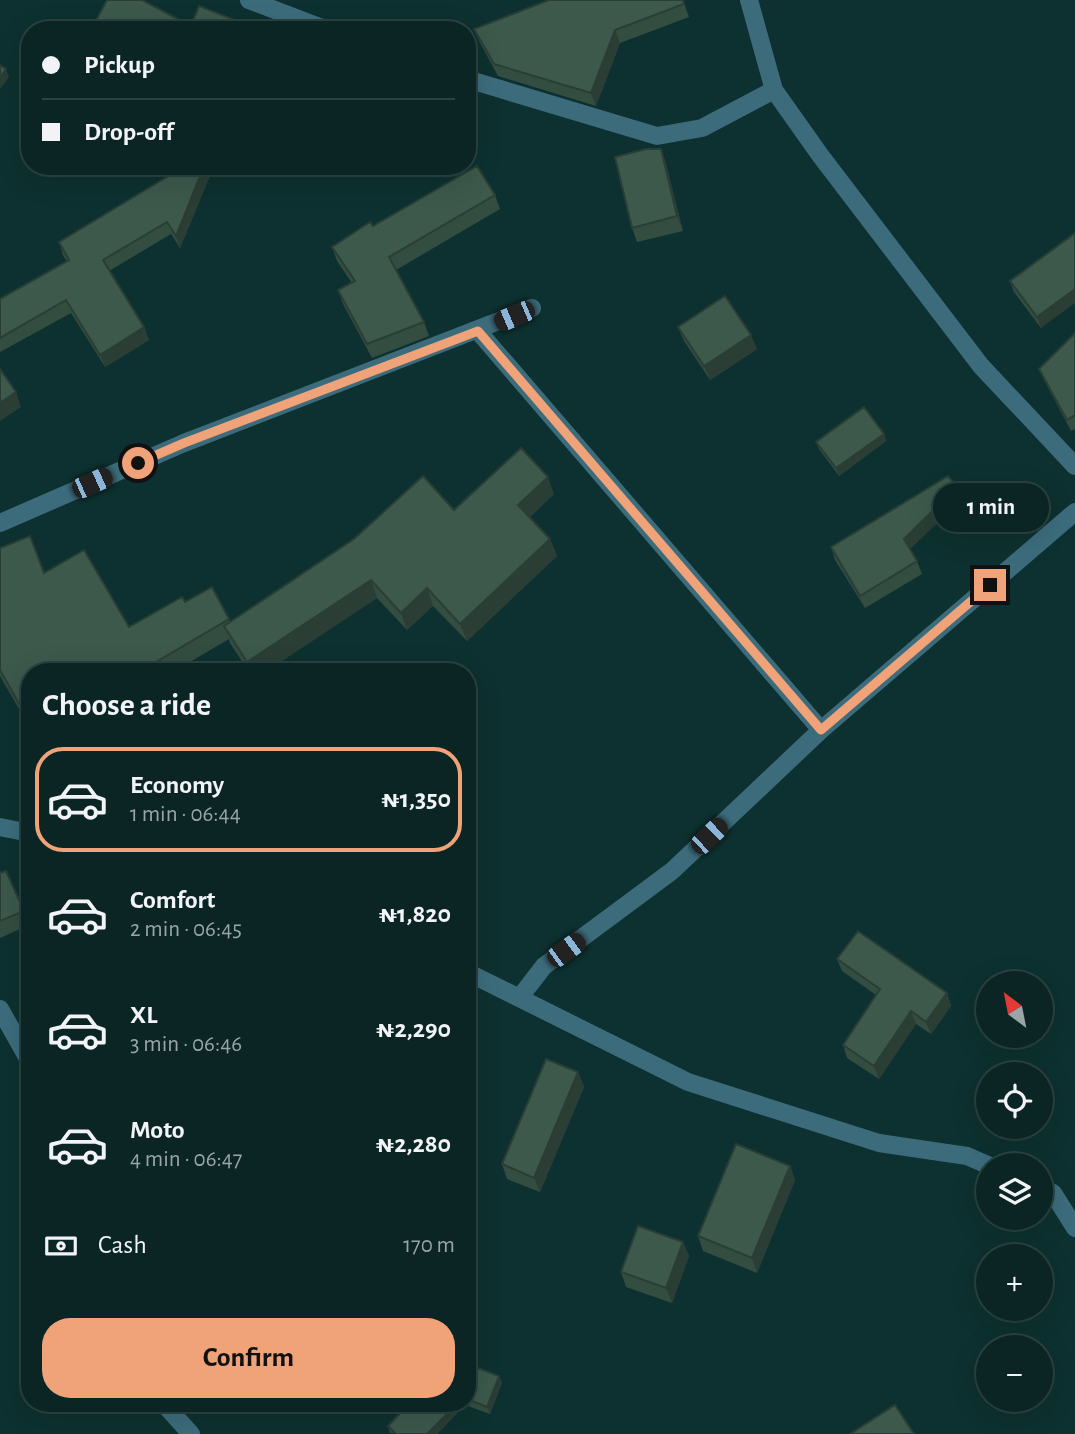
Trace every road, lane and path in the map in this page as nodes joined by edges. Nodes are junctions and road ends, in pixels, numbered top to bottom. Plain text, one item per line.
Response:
1 (249, 0) edge
2 (749, 0) edge
3 (304, 21) edge
4 (476, 82) edge
5 (774, 90) junction
6 (532, 308) dead end
7 (478, 331) junction
8 (1075, 466) edge
9 (1075, 512) edge
10 (0, 523) edge
11 (821, 730) junction
12 (0, 827) edge
13 (21, 831) edge
14 (476, 976) edge
15 (520, 998) junction
16 (0, 1009) edge
17 (21, 1046) edge
18 (976, 1160) edge
19 (1053, 1193) edge
20 (1075, 1228) edge
21 (171, 1412) edge
22 (191, 1434) edge

1 - 3 street
2 - 5 street
4 - 5 street
5 - 8 street
6 - 7 street
7 - 10 street
7 - 11 street
9 - 11 street
11 - 15 street
12 - 13 street
14 - 15 street
15 - 18 street
16 - 17 street
19 - 20 street
21 - 22 street

